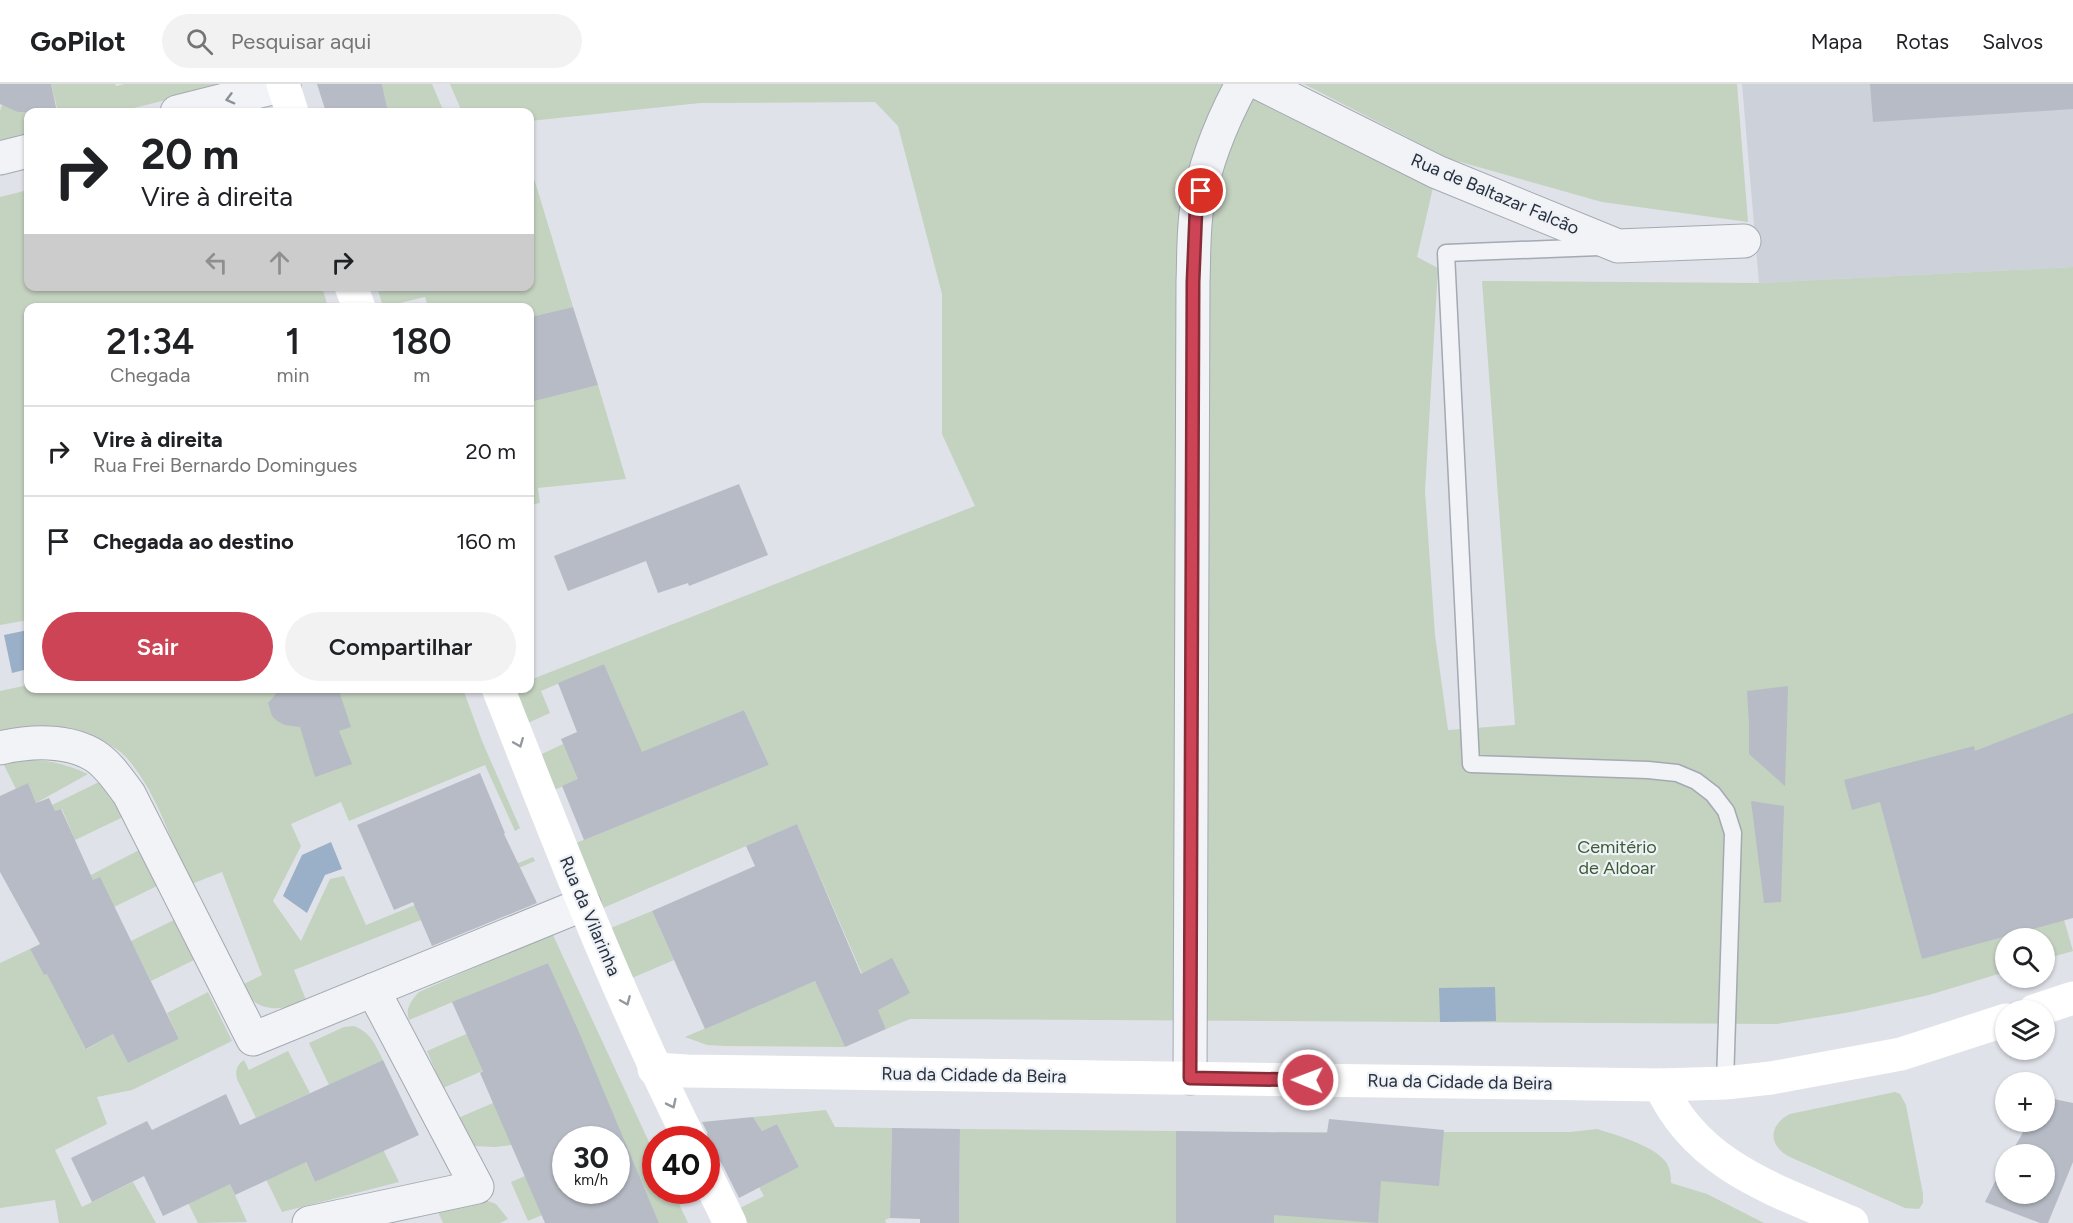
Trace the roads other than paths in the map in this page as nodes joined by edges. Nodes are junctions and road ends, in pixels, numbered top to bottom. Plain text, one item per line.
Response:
1 (1242, 84) edge
2 (1261, 84) edge
3 (286, 94) edge
4 (201, 108) edge
5 (24, 152) edge
6 (0, 158) edge
7 (1744, 240) dead end
8 (1618, 246) junction
9 (500, 693) edge
10 (0, 748) edge
11 (584, 904) junction
12 (373, 990) junction
13 (2073, 999) edge
14 (2055, 1005) edge
15 (1995, 1024) edge
16 (654, 1069) junction
17 (1190, 1078) junction
18 (1725, 1083) junction
19 (1660, 1085) junction
20 (683, 1126) edge
21 (720, 1203) edge
22 (309, 1223) edge
23 (730, 1223) edge
24 (1852, 1223) edge

1 - 17 street
2 - 8 street, Rua de Baltazar Falcão
3 -> 4 street
5 - 6 street
7 - 8 street, Rua de Baltazar Falcão
8 - 18 lane
9 -> 11 street, Rua da Vilarinha
10 - 12 street
11 - 12 street
11 -> 16 street, Rua da Vilarinha
12 - 22 street
13 - 14 street
15 - 18 street, Rua da Cidade da Beira
16 - 17 street, Rua da Cidade da Beira
16 -> 20 street, Rua da Vilarinha
17 - 19 street, Rua da Cidade da Beira
18 - 19 street, Rua da Cidade da Beira
19 - 24 street
21 - 23 street

